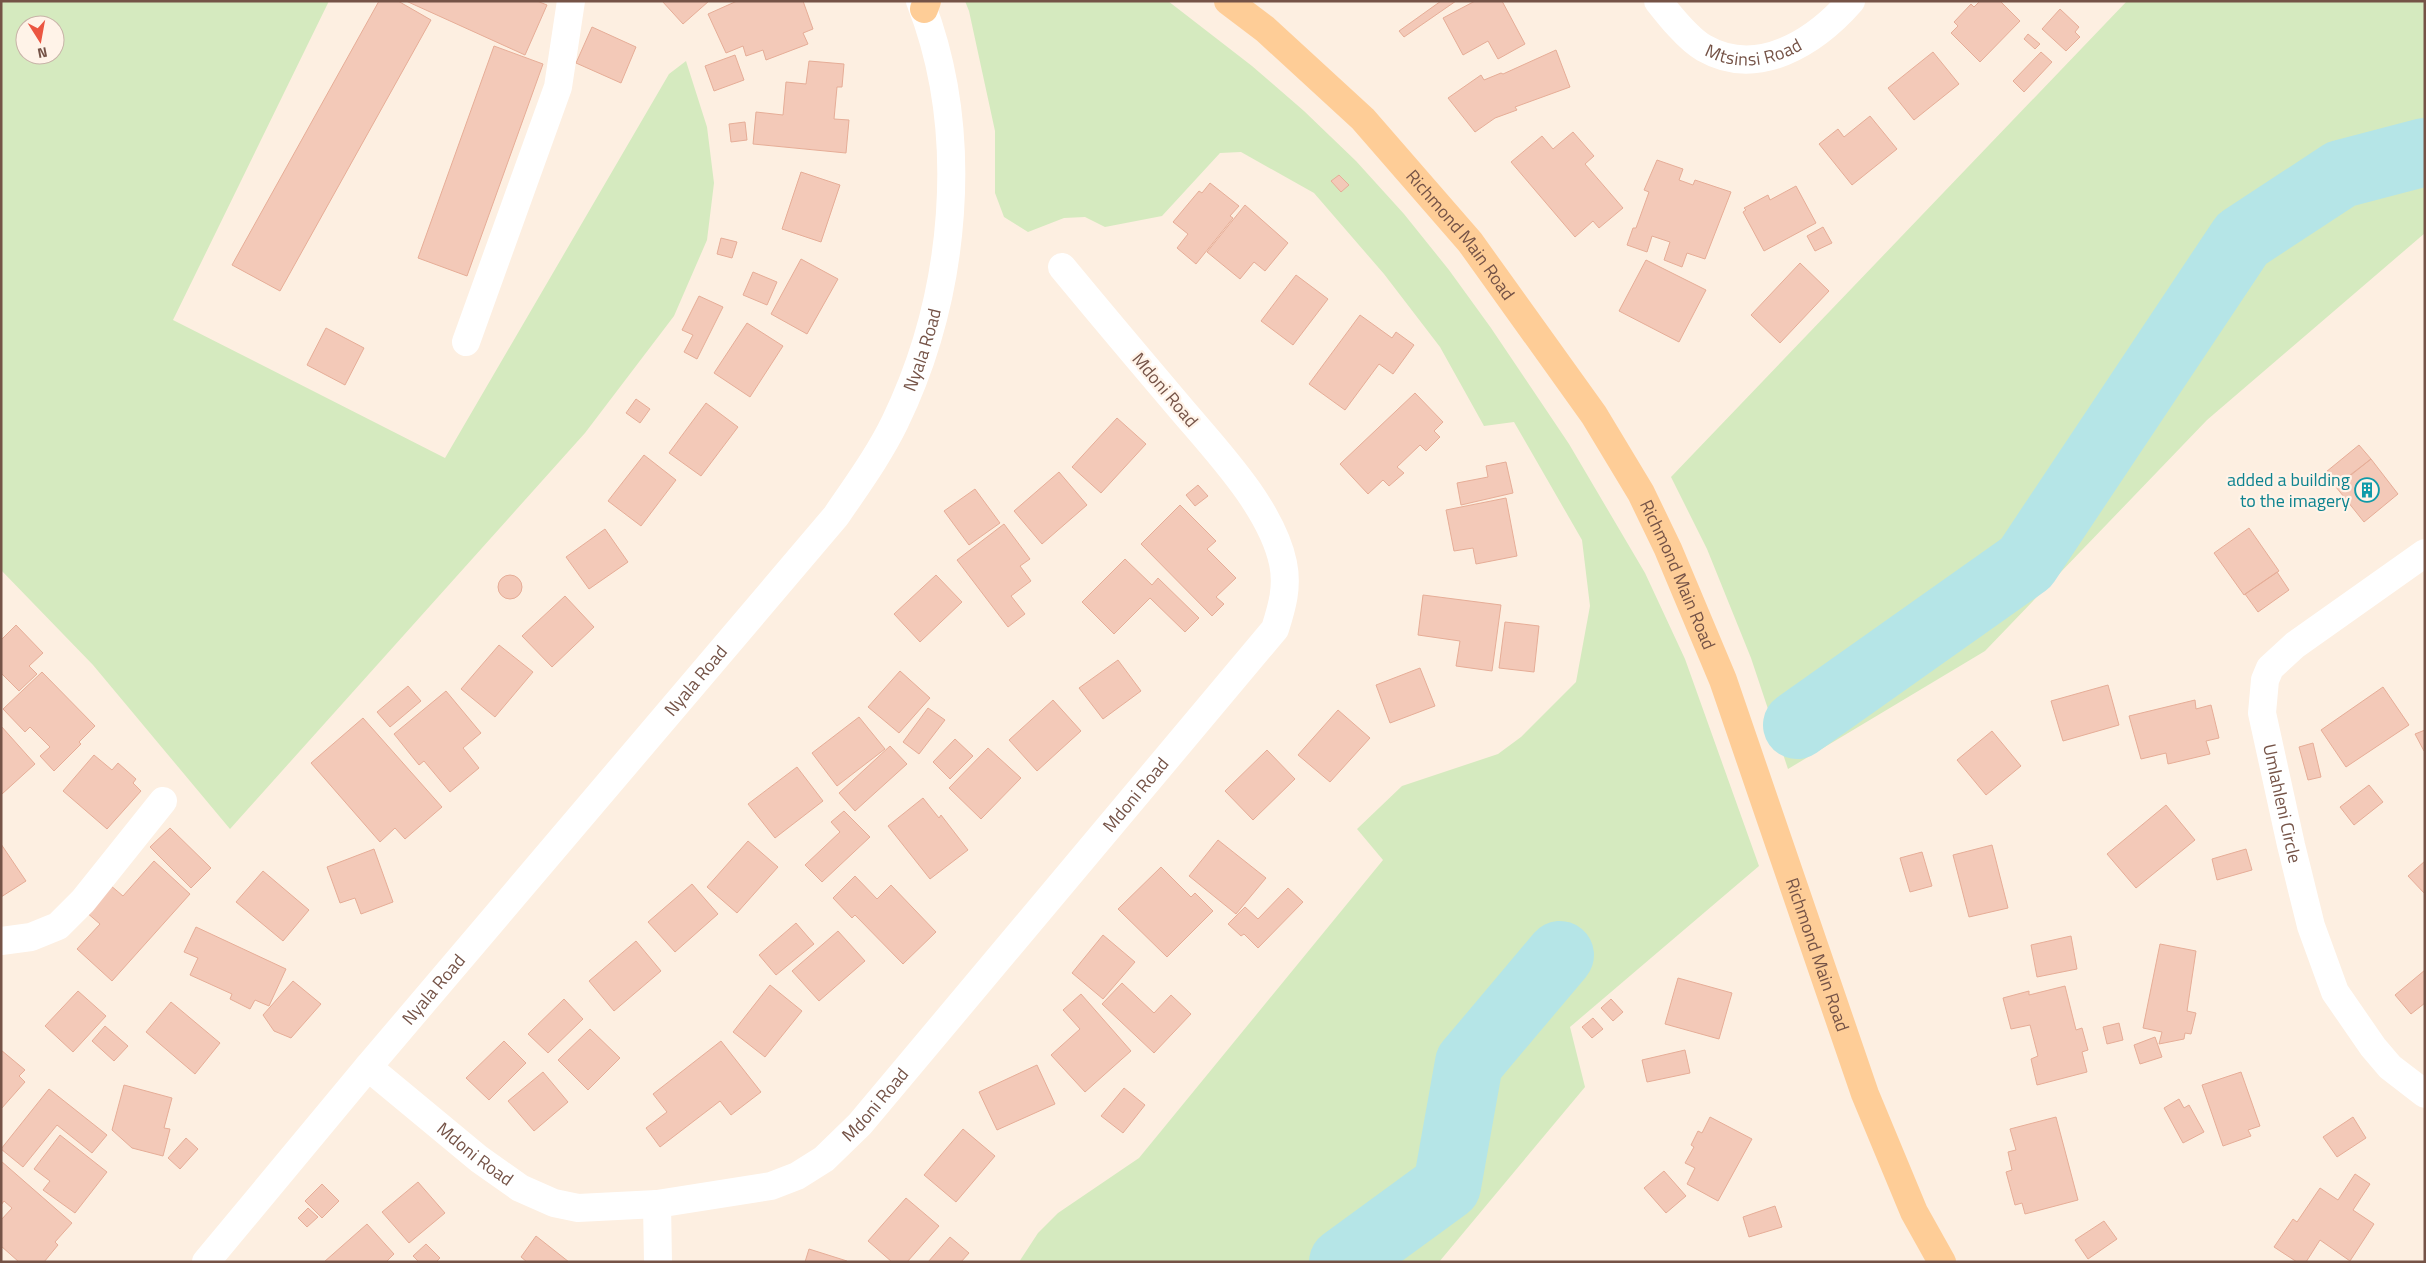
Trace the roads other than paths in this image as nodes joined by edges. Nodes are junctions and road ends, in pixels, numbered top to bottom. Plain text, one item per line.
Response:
1 (571, 1) edge
2 (1228, 1) edge
3 (1658, 1) edge
4 (1851, 1) edge
5 (924, 4) edge
6 (1062, 267) dead end
7 (466, 342) dead end
8 (2425, 553) edge
9 (163, 801) dead end
10 (1, 941) edge
11 (368, 1067) junction
12 (2425, 1094) edge
13 (656, 1204) junction
14 (206, 1262) edge
15 (658, 1262) edge
16 (1942, 1262) edge

1 - 7 street
2 - 16 main road, Richmond Main Road
3 - 4 street, Mtsinsi Road
5 - 11 street, Nyala Road
6 - 13 street, Mdoni Road
8 - 12 street, Umlahleni Circle
9 - 10 street
11 - 13 street, Mdoni Road
11 - 14 street, Nyala Road
13 - 15 street

